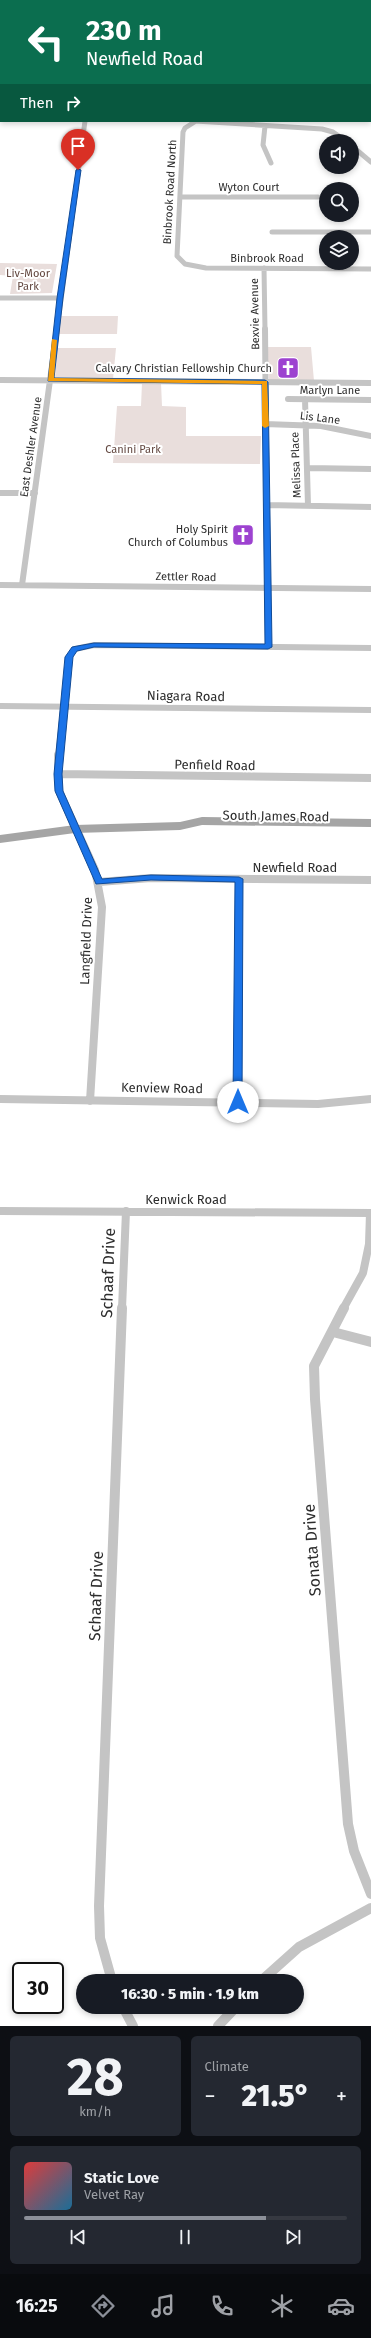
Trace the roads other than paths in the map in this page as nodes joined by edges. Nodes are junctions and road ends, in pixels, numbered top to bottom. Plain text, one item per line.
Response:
1 (85, 122) edge
2 (194, 122) edge
3 (209, 122) edge
4 (265, 126) junction
5 (336, 134) edge
6 (359, 152) edge
7 (271, 162) dead end
8 (371, 162) edge
9 (180, 196) junction
10 (318, 197) dead end
11 (272, 232) dead end
12 (371, 232) edge
13 (187, 265) joint
14 (264, 268) junction
15 (371, 269) edge
16 (0, 298) edge
17 (60, 298) junction
18 (0, 380) edge
19 (50, 380) junction
20 (265, 382) junction
21 (371, 383) edge
22 (288, 399) dead end
23 (305, 399) junction
24 (371, 400) edge
25 (265, 424) junction
26 (305, 425) junction
27 (371, 436) edge
28 (307, 468) junction
29 (371, 469) edge
30 (0, 493) edge
31 (35, 493) junction
32 (266, 505) junction
33 (308, 506) junction
34 (371, 507) edge
35 (0, 585) edge
36 (22, 585) junction
37 (268, 588) junction
38 (371, 589) edge
39 (268, 647) junction
40 (371, 648) edge
41 (0, 706) edge
42 (64, 706) junction
43 (371, 710) edge
44 (58, 774) junction
45 (371, 778) edge
46 (371, 823) edge
47 (180, 826) junction
48 (76, 829) junction
49 (371, 831) edge
50 (0, 839) edge
51 (239, 879) junction
52 (371, 880) edge
53 (99, 882) junction
54 (371, 1098) edge
55 (0, 1099) edge
56 (90, 1101) junction
57 (238, 1102) junction
58 (0, 1211) edge
59 (126, 1211) junction
60 (370, 1213) edge
61 (332, 1332) junction
62 (371, 1342) edge
63 (371, 1894) edge
64 (371, 1908) edge
65 (110, 1974) edge
66 (269, 1974) edge
67 (127, 2014) edge
68 (229, 2014) edge
69 (133, 2026) edge
70 (218, 2026) edge

1 - 17 street, East Deshler Avenue
2 - 9 street, Binbrook Road North
3 - 4 street
4 - 5 street
4 - 7 street
6 - 8 street
9 - 10 street, Wyton Court
9 - 13 street, Binbrook Road North
11 - 12 street
13 - 14 street, Binbrook Road
14 - 15 street, Binbrook Road
14 - 20 street, Bexvie Avenue
16 - 17 street
17 - 19 street, East Deshler Avenue
18 - 19 street
19 - 20 street
19 - 31 street, East Deshler Avenue
20 - 21 street
20 - 25 street, Bexvie Avenue
22 - 23 street, Marlyn Lane
23 - 24 street, Marlyn Lane
23 - 26 street, Melissa Place
25 - 26 street, Lis Lane
25 - 32 street, Bexvie Avenue
26 - 27 street, Lis Lane
26 - 28 street, Melissa Place
28 - 29 street
28 - 33 street, Melissa Place
30 - 31 street
31 - 36 street, East Deshler Avenue
32 - 33 street
32 - 37 street, Bexvie Avenue
33 - 34 street
35 - 36 street, Zettler Road
36 - 37 street, Zettler Road
37 - 38 street, Zettler Road
37 - 39 street, Bexvie Avenue
39 - 40 street
39 - 42 street, Langfield Drive
41 - 42 street, Niagara Road
42 - 43 street, Niagara Road
42 - 44 street, Langfield Drive
44 - 45 street, Penfield Road
44 - 48 street, Langfield Drive
46 - 47 main road, South James Road
47 - 48 main road, South James Road
47 - 49 main road, South James Road
48 - 50 main road, South James Road
48 - 53 street, Langfield Drive
51 - 52 street, Newfield Road
51 - 53 street, Newfield Road
51 - 57 street
53 - 56 street, Langfield Drive
54 - 57 street, Kenview Road
55 - 56 street, Kenview Road
56 - 57 street, Kenview Road
58 - 59 street, Kenwick Road
59 - 60 street, Kenwick Road
59 - 65 street, Schaaf Drive
60 - 61 street, Sonata Drive
61 - 62 street
61 - 63 street, Sonata Drive
64 - 66 street
67 - 69 street
68 - 70 street

